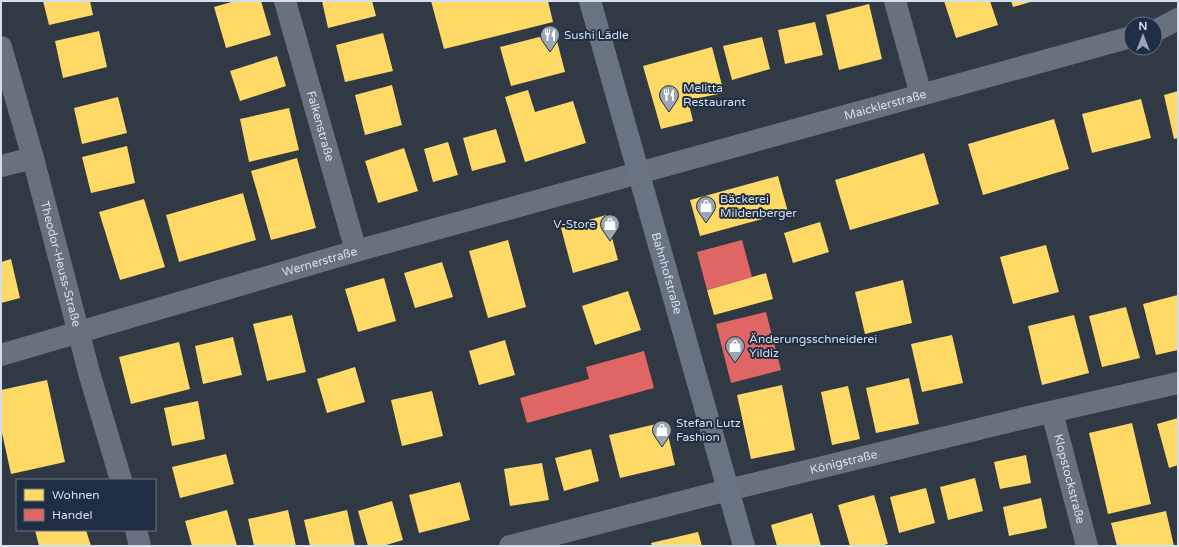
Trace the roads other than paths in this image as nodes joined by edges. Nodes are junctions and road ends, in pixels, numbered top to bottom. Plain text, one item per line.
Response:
1 (285, 1) edge
2 (590, 1) edge
3 (895, 1) edge
4 (1178, 19) edge
5 (1163, 26) edge
6 (1123, 39) edge
7 (1, 47) edge
8 (921, 95) junction
9 (32, 158) junction
10 (1, 166) edge
11 (639, 172) junction
12 (356, 250) junction
13 (78, 331) junction
14 (1, 355) edge
15 (1178, 383) edge
16 (1052, 412) junction
17 (121, 479) edge
18 (728, 490) junction
19 (136, 531) edge
20 (140, 546) edge
21 (510, 546) edge
22 (744, 546) edge
23 (1087, 546) edge

1 - 12 street, Falkenstraße
2 - 11 street, Bahnhofstraße
3 - 8 street
4 - 5 street
6 - 8 street, Maicklerstraße
7 - 9 street, Theodor-Heuss-Straße
8 - 11 street, Maicklerstraße
9 - 10 street
9 - 13 street, Theodor-Heuss-Straße
11 - 12 street, Wernerstraße
11 - 18 street, Bahnhofstraße
12 - 13 street, Wernerstraße
13 - 14 street, Wernerstraße
13 - 17 street, Theodor-Heuss-Straße
15 - 16 street, Königstraße
16 - 18 street, Königstraße
16 - 23 street, Klopstockstraße
18 - 21 street, Königstraße
18 - 22 street, Bahnhofstraße
19 - 20 street

